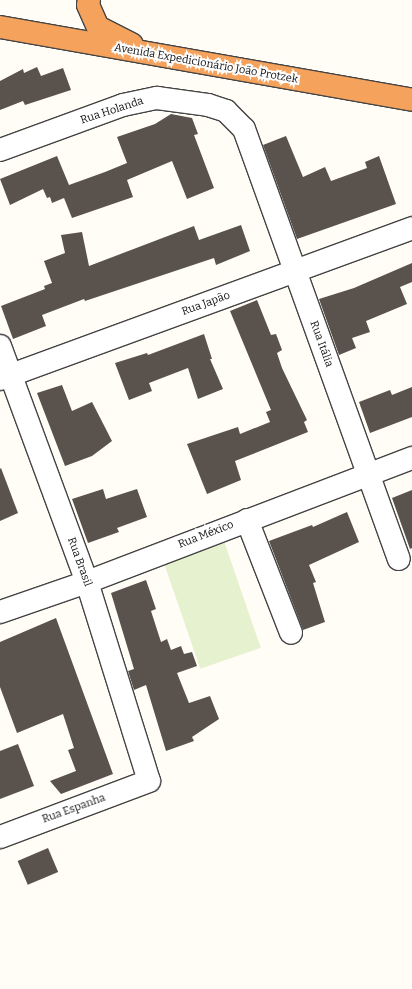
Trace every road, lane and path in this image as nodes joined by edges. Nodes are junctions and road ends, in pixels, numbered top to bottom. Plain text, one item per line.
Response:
1 (89, 0) edge
2 (0, 17) edge
3 (0, 27) edge
4 (0, 32) edge
5 (32, 34) junction
6 (152, 54) junction
7 (412, 100) edge
8 (244, 129) joint
9 (0, 150) edge
10 (412, 228) edge
11 (295, 271) junction
12 (0, 346) edge
13 (5, 377) edge
14 (412, 458) edge
15 (369, 476) junction
16 (246, 520) junction
17 (399, 559) dead end
18 (87, 582) junction
19 (0, 612) edge
20 (291, 633) dead end
21 (149, 781) joint
22 (0, 837) edge

1 - 6 highway
2 - 5 highway
3 - 5 highway, Avenida Expedicionário João Protzek
4 - 5 highway
5 - 6 highway, Avenida Expedicionário João Protzek
6 - 7 highway, Avenida Expedicionário João Protzek
8 - 9 street, Rua Holanda
8 - 11 street, Rua Itália
10 - 11 street, Rua Japão
11 - 13 street, Rua Japão
11 - 15 street, Rua Itália
12 - 13 street, Rua Brasil
13 - 18 street, Rua Brasil
14 - 15 street, Rua México
15 - 16 street, Rua México
15 - 17 street, Rua Itália
16 - 18 street, Rua México
16 - 20 street
18 - 19 street, Rua México
18 - 21 street, Rua Brasil
21 - 22 street, Rua Espanha

